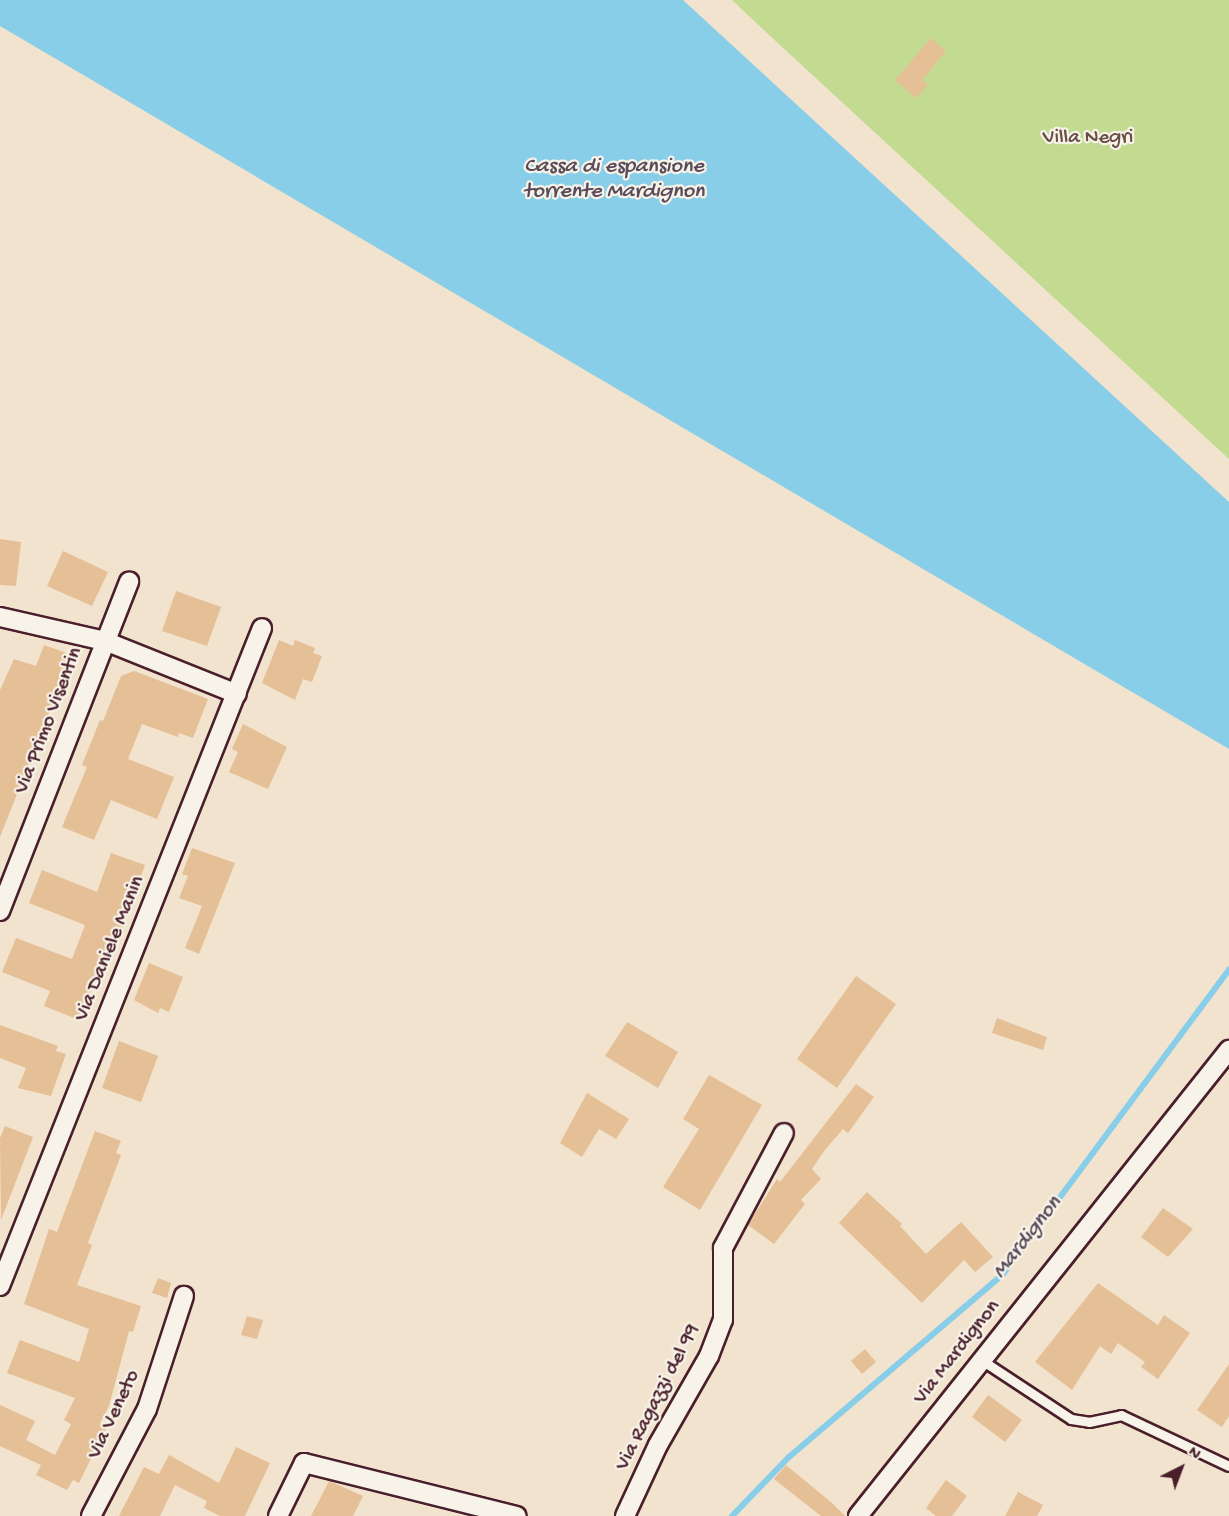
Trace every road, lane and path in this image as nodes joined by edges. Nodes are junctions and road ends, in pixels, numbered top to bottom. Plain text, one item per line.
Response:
1 (129, 581) dead end
2 (0, 617) edge
3 (262, 628) dead end
4 (105, 641) junction
5 (237, 694) junction
6 (0, 911) edge
7 (1229, 1050) edge
8 (784, 1132) dead end
9 (0, 1286) edge
10 (184, 1296) dead end
11 (981, 1359) junction
12 (1229, 1466) edge
13 (91, 1516) edge
14 (278, 1516) edge
15 (518, 1516) edge
16 (625, 1516) edge
17 (858, 1516) edge

1 - 4 street, Via Primo Visentin
2 - 4 street
3 - 5 street, Via Daniele Manin
4 - 5 street
4 - 6 street, Via Primo Visentin
5 - 9 street, Via Daniele Manin
7 - 11 street, Via Mardignon
8 - 16 street, Via Ragazzi del 99
10 - 13 street, Via Veneto
11 - 12 lane
11 - 17 street, Via Mardignon
14 - 15 street

